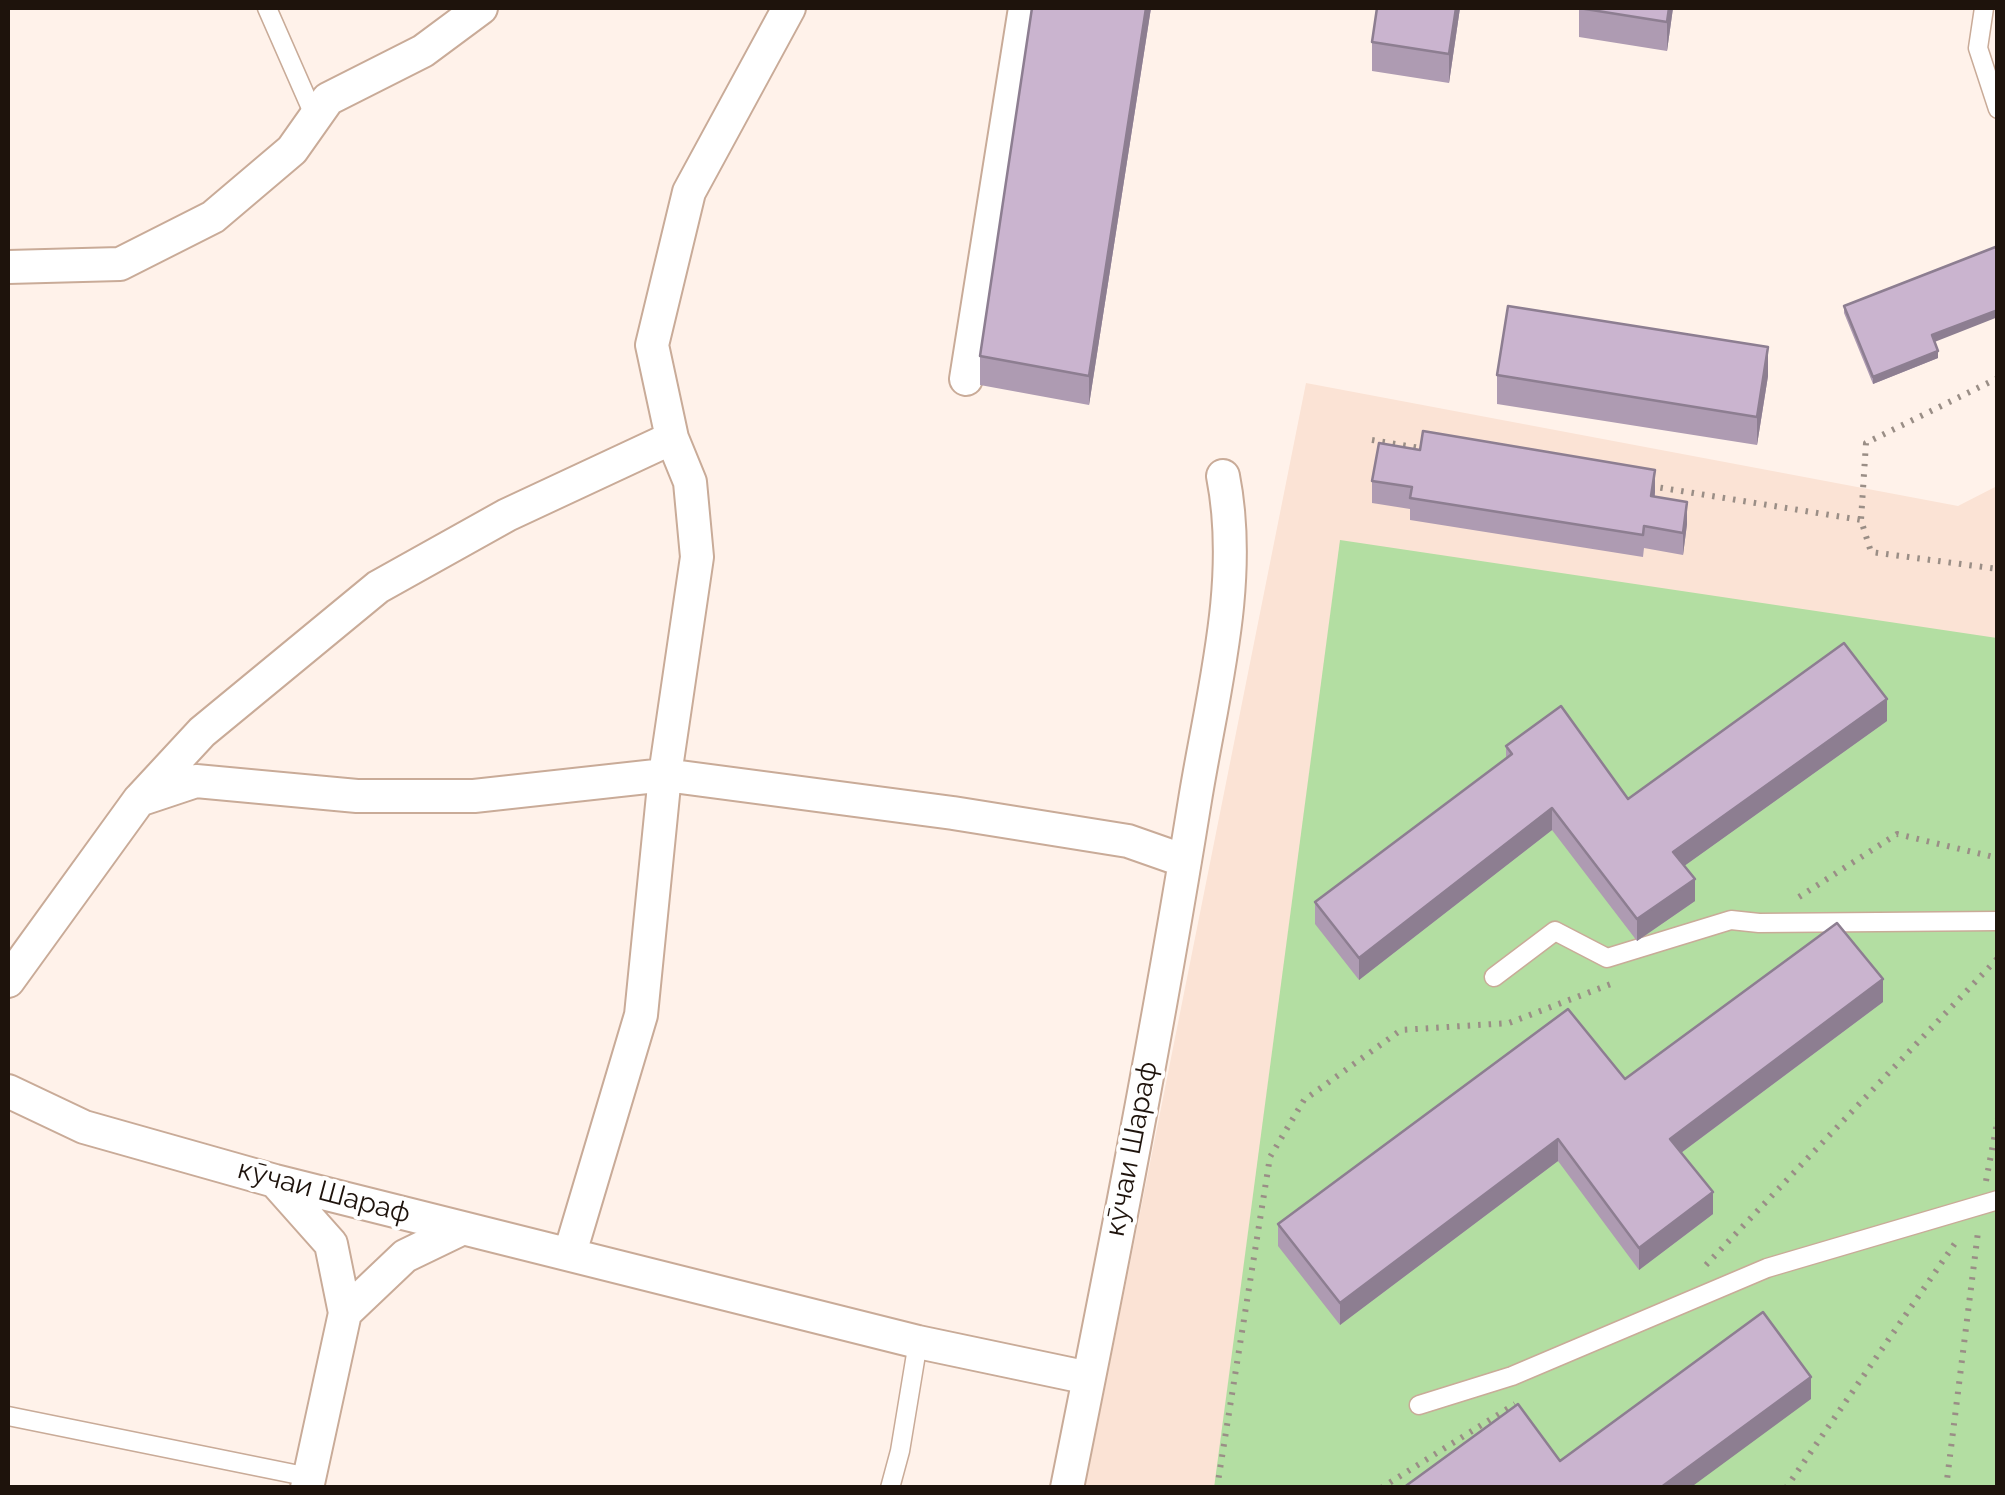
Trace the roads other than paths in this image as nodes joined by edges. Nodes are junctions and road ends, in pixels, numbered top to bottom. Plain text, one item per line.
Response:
1 (267, 8) edge
2 (481, 8) edge
3 (789, 8) edge
4 (1025, 8) edge
5 (1984, 8) edge
6 (1998, 110) edge
7 (314, 115) junction
8 (8, 267) edge
9 (966, 379) dead end
10 (672, 438) junction
11 (1223, 476) dead end
12 (665, 776) junction
13 (139, 800) junction
14 (1186, 861) junction
15 (1998, 921) edge
16 (1494, 977) dead end
17 (8, 982) edge
18 (8, 1091) edge
19 (275, 1180) junction
20 (1990, 1202) edge
21 (462, 1228) junction
22 (570, 1253) junction
23 (344, 1313) junction
24 (918, 1342) junction
25 (1089, 1378) junction
26 (1419, 1405) dead end
27 (8, 1416) edge
28 (308, 1482) edge
29 (890, 1488) edge
30 (1067, 1488) edge

1 - 7 lane
2 - 7 street
3 - 10 street
4 - 9 street
5 - 6 lane
7 - 8 street
10 - 12 street
10 - 13 street
11 - 14 street, кӯчаи Шараф
12 - 13 street
12 - 14 street
12 - 22 street
13 - 17 street
14 - 25 street, кӯчаи Шараф
15 - 16 lane
18 - 19 street, кӯчаи Шараф
19 - 21 street, кӯчаи Шараф
19 - 23 street
20 - 26 lane
21 - 22 street, кӯчаи Шараф
21 - 23 street
22 - 24 street, кӯчаи Шараф
23 - 28 street
24 - 25 street, кӯчаи Шараф
24 - 29 lane
25 - 30 street
27 - 28 lane

